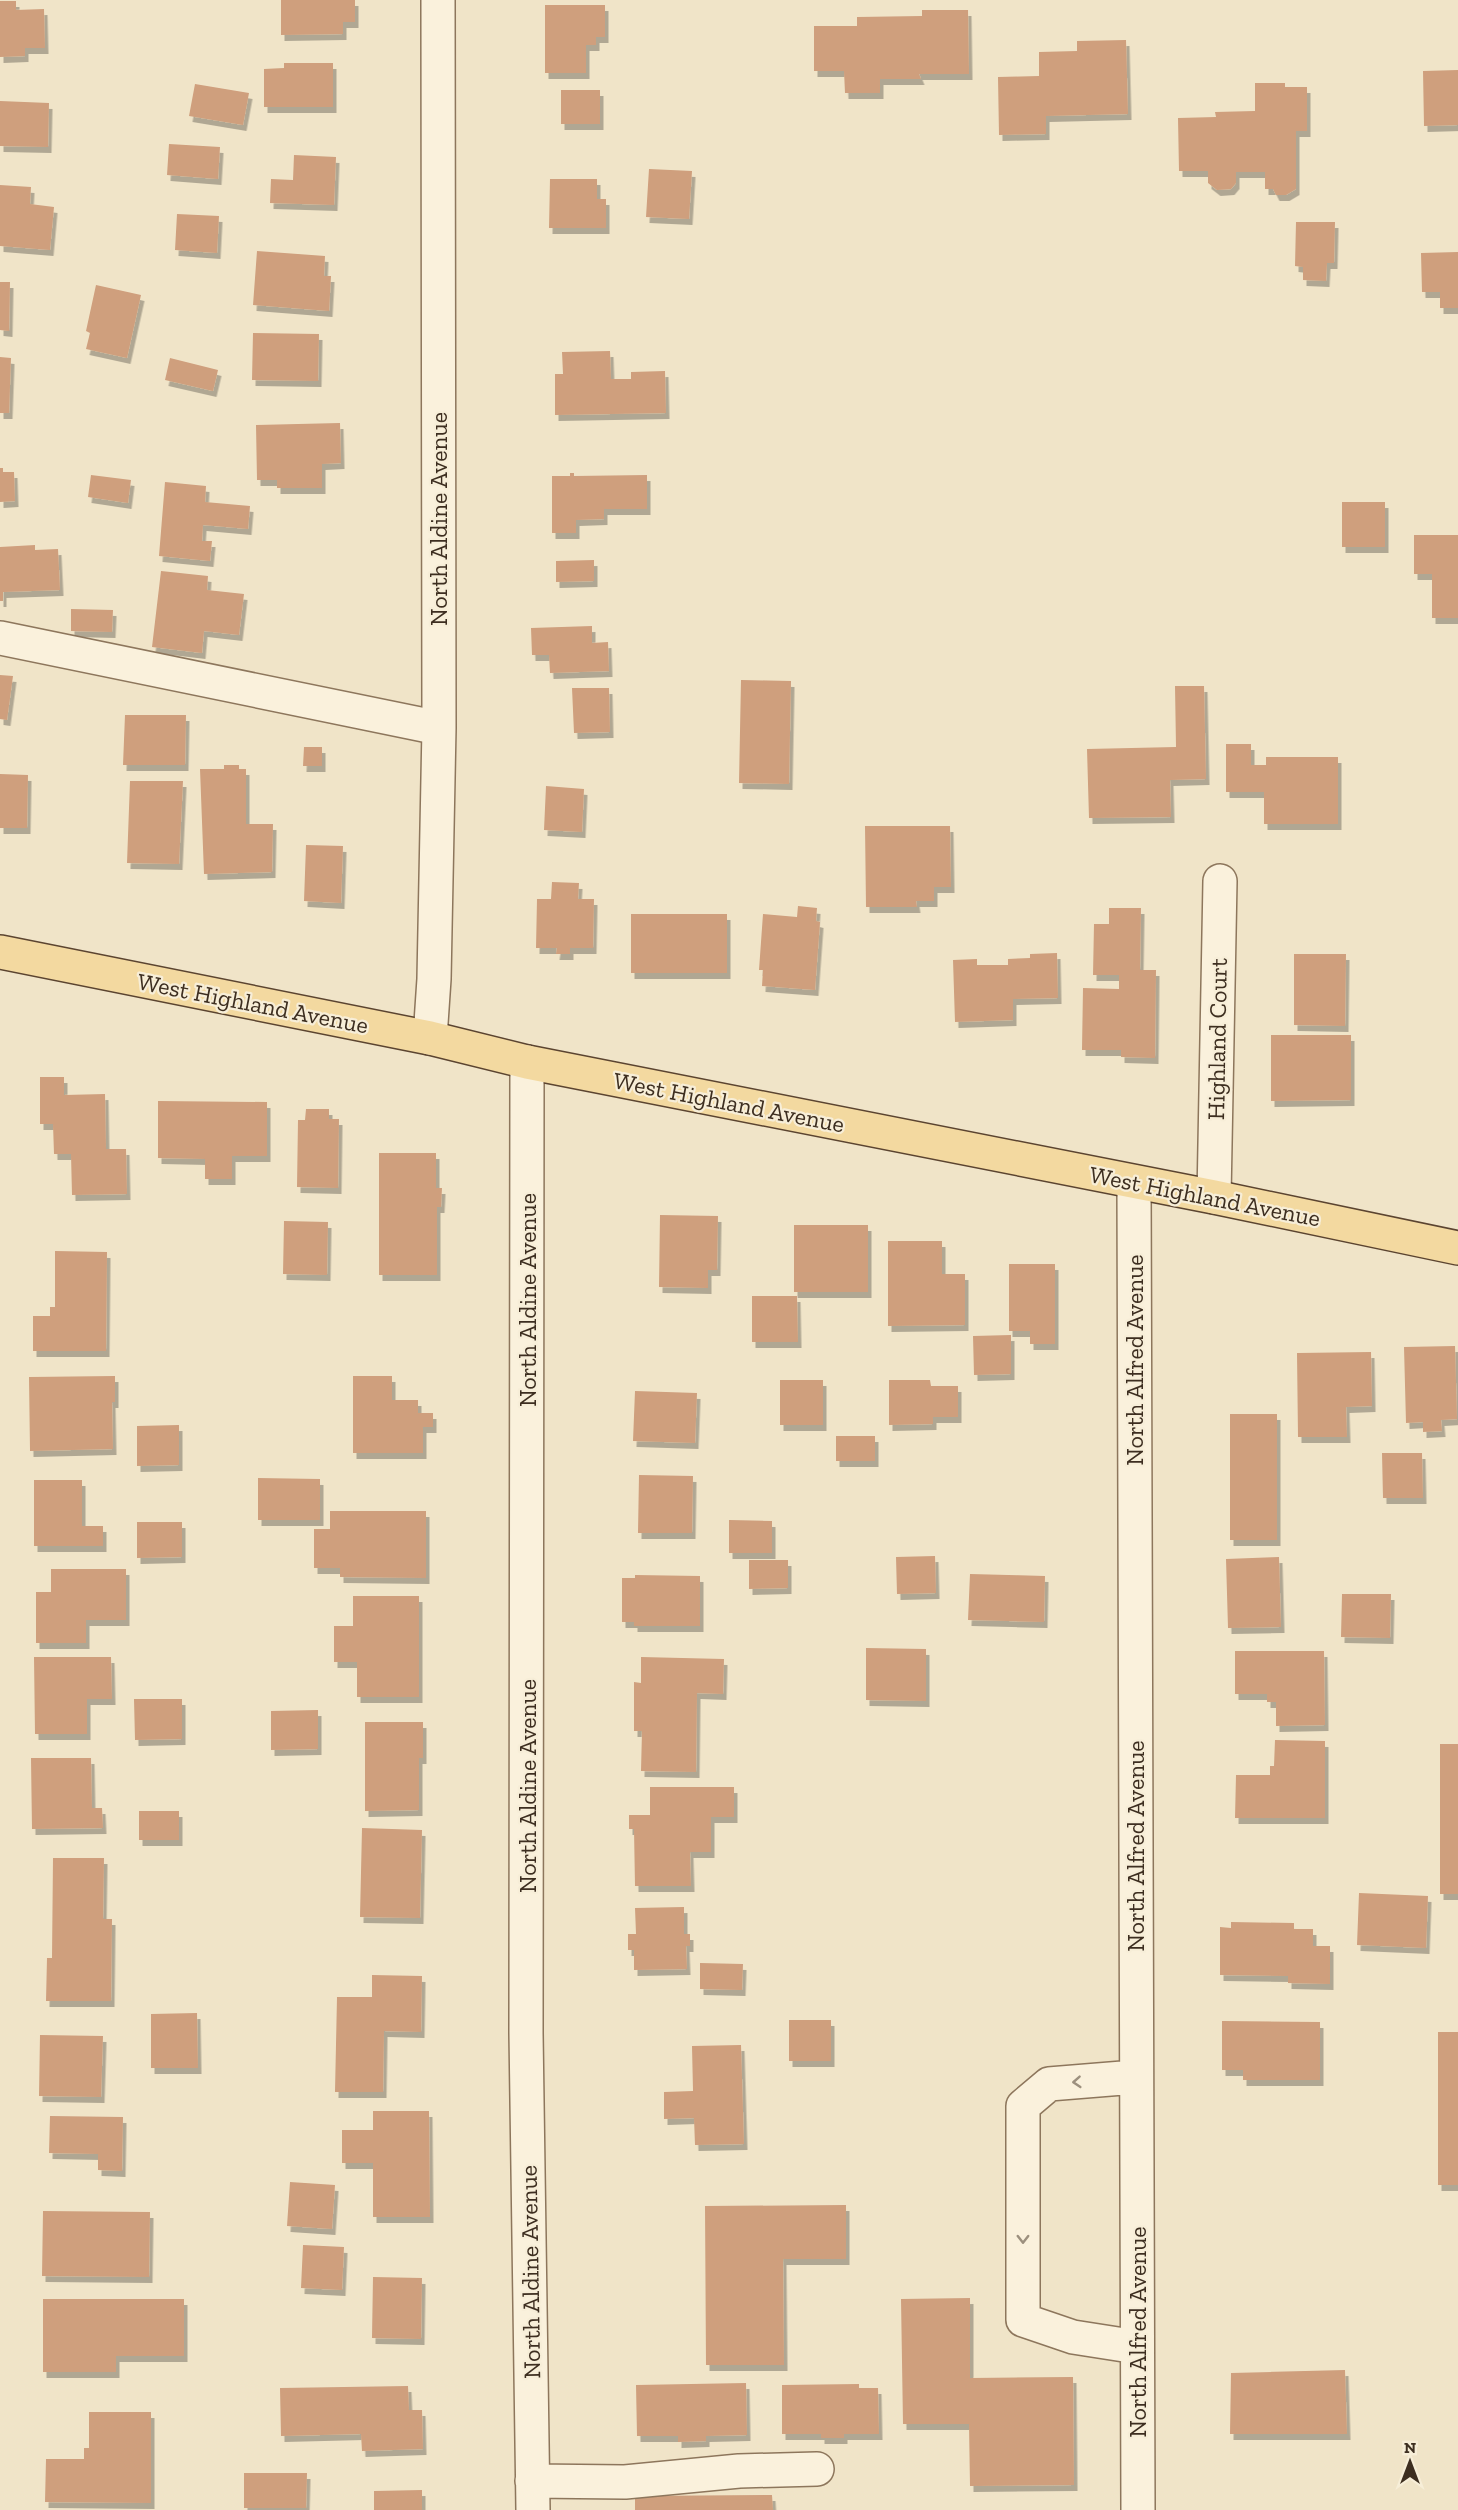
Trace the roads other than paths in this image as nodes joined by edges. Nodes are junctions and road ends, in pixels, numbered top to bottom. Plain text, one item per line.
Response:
1 (438, 0) edge
2 (0, 638) edge
3 (439, 728) junction
4 (1220, 881) dead end
5 (0, 952) edge
6 (430, 1038) junction
7 (527, 1062) junction
8 (1134, 1182) junction
9 (1214, 1197) junction
10 (1458, 1248) edge
11 (1135, 2077) junction
12 (1137, 2347) junction
13 (817, 2469) dead end
14 (533, 2495) edge
15 (1138, 2510) edge

1 - 3 street, North Aldine Avenue
2 - 3 street
3 - 6 street, North Aldine Avenue
4 - 9 street, Highland Court
5 - 6 main road, West Highland Avenue
6 - 7 main road, West Highland Avenue
7 - 8 main road, West Highland Avenue
7 - 14 street, North Aldine Avenue
8 - 9 main road, West Highland Avenue
8 - 11 street, North Alfred Avenue
9 - 10 main road, West Highland Avenue
11 - 12 street, North Alfred Avenue
11 -> 12 street
12 - 15 street, North Alfred Avenue
13 - 14 street

